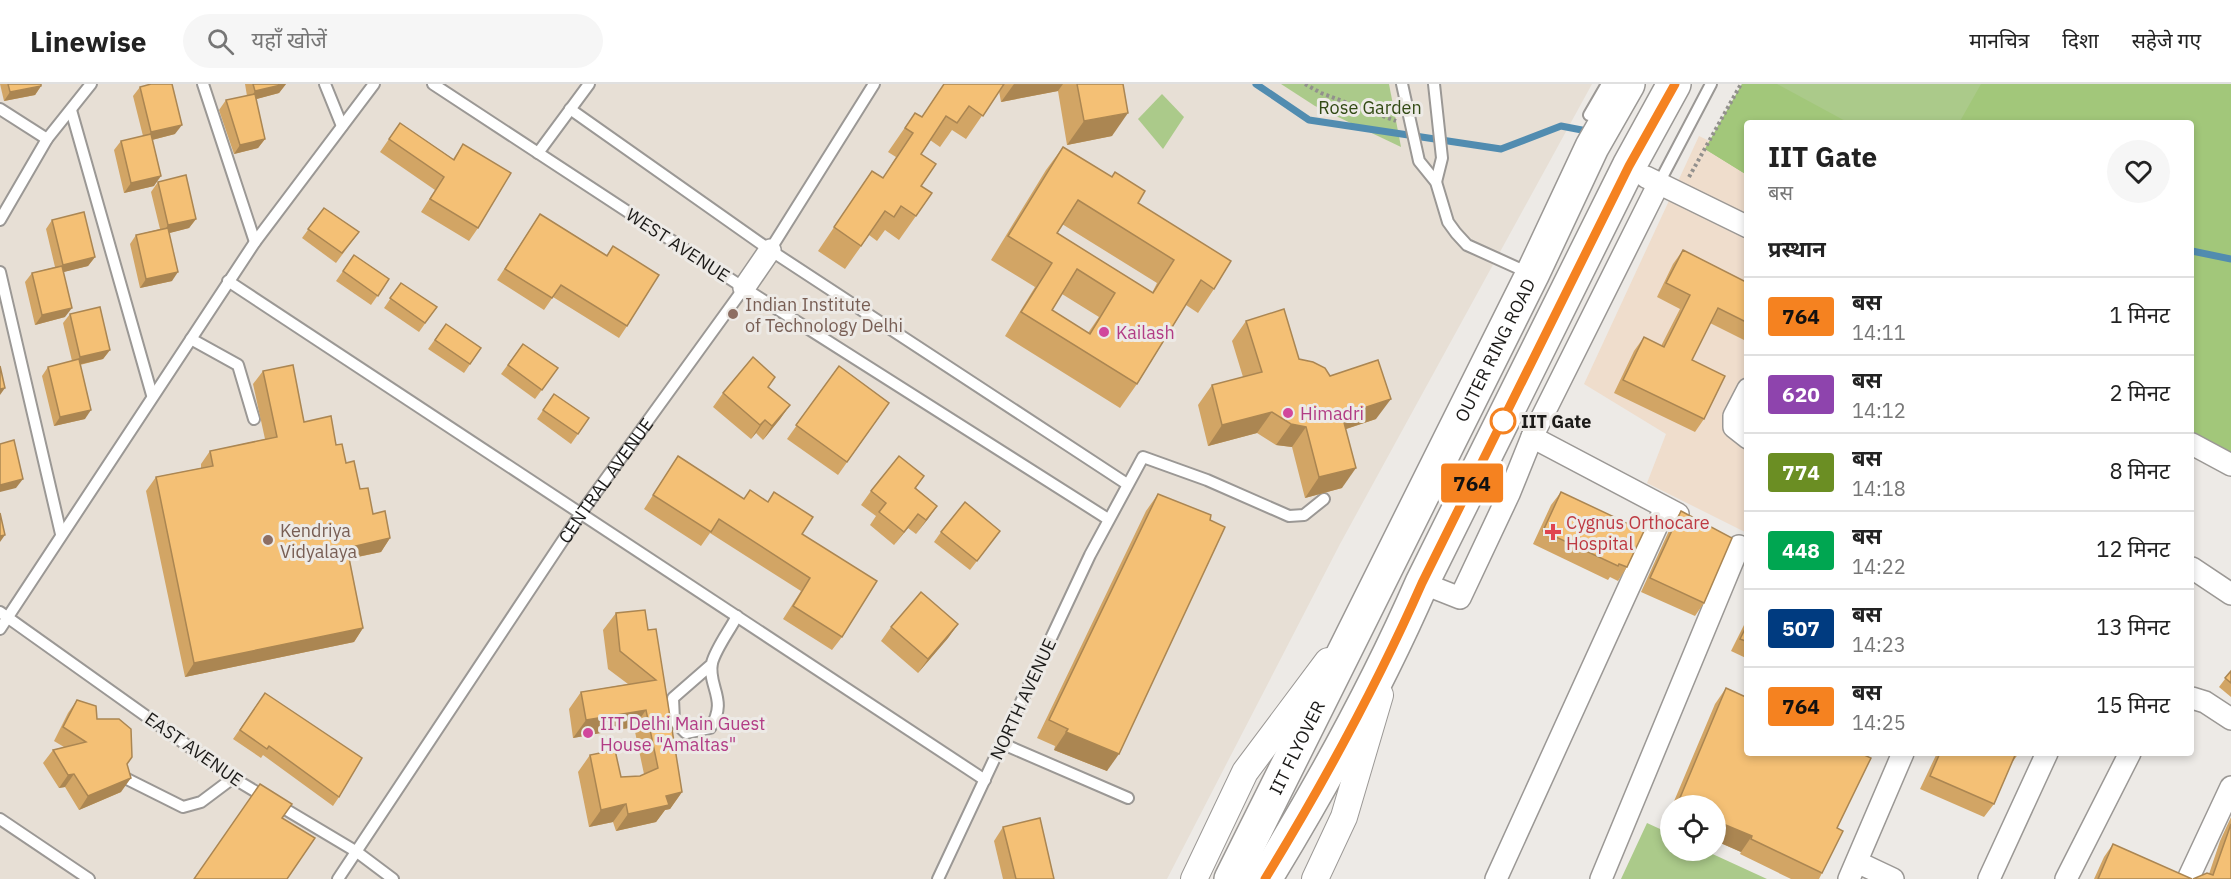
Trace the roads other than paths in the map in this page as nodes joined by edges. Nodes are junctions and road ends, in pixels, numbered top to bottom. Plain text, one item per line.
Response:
1 (91, 84) edge
2 (203, 84) edge
3 (325, 84) edge
4 (374, 84) edge
5 (433, 84) edge
6 (589, 84) edge
7 (874, 84) edge
8 (1402, 84) edge
9 (1434, 84) edge
10 (1607, 84) edge
11 (1628, 84) edge
12 (1674, 84) edge
13 (1712, 84) edge
14 (0, 109) edge
15 (71, 110) junction
16 (570, 110) junction
17 (1589, 115) dead end
18 (342, 126) junction
19 (47, 139) junction
20 (538, 153) junction
21 (1629, 166) junction
22 (1436, 182) junction
23 (1659, 183) junction
24 (0, 220) edge
25 (1744, 225) edge
26 (255, 242) junction
27 (770, 250) junction
28 (0, 272) edge
29 (1532, 274) junction
30 (228, 281) junction
31 (744, 288) junction
32 (1564, 296) junction
33 (1593, 315) junction
34 (191, 339) junction
35 (152, 395) junction
36 (1744, 397) edge
37 (254, 419) dead end
38 (1744, 435) edge
39 (1532, 437) junction
40 (2194, 445) edge
41 (2231, 465) edge
42 (1127, 484) junction
43 (1324, 500) edge
44 (1665, 508) junction
45 (581, 513) junction
46 (1108, 519) junction
47 (1697, 524) edge
48 (61, 534) junction
49 (1718, 535) edge
50 (1744, 548) edge
51 (1744, 551) edge
52 (2194, 569) edge
53 (1422, 583) junction
54 (2231, 594) edge
55 (4, 615) edge
56 (737, 616) junction
57 (1361, 617) junction
58 (0, 629) edge
59 (1397, 640) junction
60 (712, 664) junction
61 (2194, 699) edge
62 (2231, 719) edge
63 (1003, 744) junction
64 (1902, 756) edge
65 (2046, 756) edge
66 (2128, 756) edge
67 (125, 778) edge
68 (233, 778) junction
69 (985, 780) junction
70 (2231, 787) edge
71 (1128, 798) dead end
72 (0, 819) edge
73 (357, 852) junction
74 (1853, 871) edge
75 (1244, 876) edge
76 (89, 879) edge
77 (338, 879) edge
78 (393, 879) edge
79 (938, 879) edge
80 (1194, 879) edge
81 (1315, 879) edge
82 (1496, 879) edge
83 (1601, 879) edge
84 (1893, 879) edge
85 (1989, 879) edge
86 (2066, 879) edge
87 (2188, 879) edge

1 - 15 lane
2 - 26 lane
3 - 18 lane
4 - 18 lane
5 - 20 lane, WEST AVENUE
6 - 16 lane
7 - 27 lane, CENTRAL AVENUE
8 - 22 lane
9 - 22 lane
10 - 17 lane
11 - 29 main road, OUTER RING ROAD
12 - 21 main road
13 - 23 lane
14 - 19 lane
15 - 19 lane
15 - 35 lane
16 - 20 lane
16 - 27 lane
18 - 26 lane
19 - 24 lane
20 - 31 lane, WEST AVENUE
21 - 23 street
21 - 32 main road
22 - 29 lane
23 - 25 street
23 - 33 street
26 - 30 lane
27 - 31 street, CENTRAL AVENUE
27 - 42 lane
28 - 48 lane
29 - 57 main road, OUTER RING ROAD
30 - 34 lane
30 - 45 lane
31 - 45 lane, CENTRAL AVENUE
31 - 46 lane, WEST AVENUE
32 - 33 street
32 - 53 main road
33 - 39 street
34 - 35 lane
34 - 37 lane
35 - 48 lane
36 - 38 street
39 - 44 street
39 - 53 street
40 - 41 street
42 - 43 lane, NORTH AVENUE
42 - 46 lane, NORTH AVENUE
44 - 47 street
44 - 82 street
45 - 56 lane
45 - 73 lane, CENTRAL AVENUE
46 - 63 lane, NORTH AVENUE
48 - 55 lane
49 - 50 street
51 - 83 street
52 - 54 street
53 - 59 main road
55 - 58 lane
55 - 68 lane, EAST AVENUE
56 - 60 lane
56 - 69 lane
57 - 75 main road, IIT FLYOVER
57 - 80 street
59 - 75 main road, IIT FLYOVER
59 - 81 street
60 - 60 lane
61 - 62 street
63 - 69 lane, NORTH AVENUE
63 - 71 lane
64 - 74 street
65 - 85 street
66 - 86 street
67 - 68 lane
68 - 73 lane, EAST AVENUE
69 - 79 lane, NORTH AVENUE
70 - 87 street
72 - 76 lane
73 - 77 lane, CENTRAL AVENUE
73 - 78 lane, EAST AVENUE
74 - 84 street

